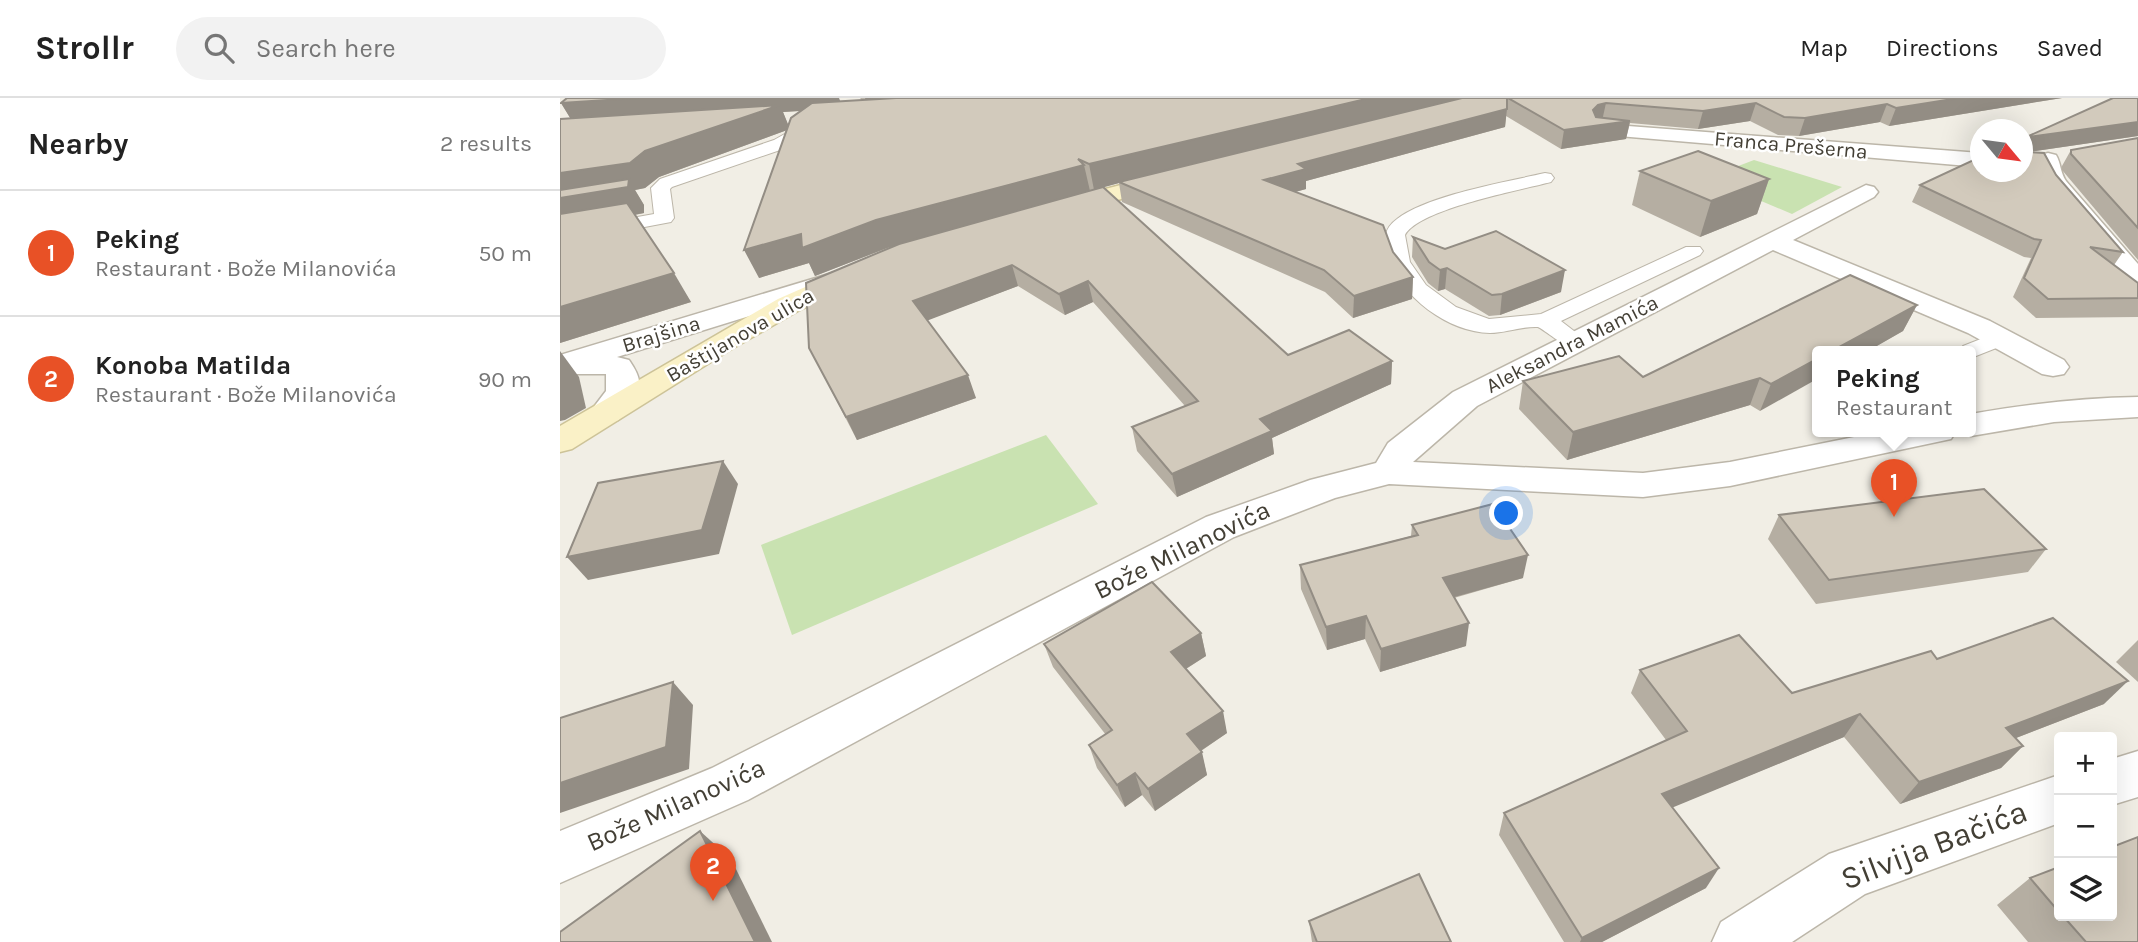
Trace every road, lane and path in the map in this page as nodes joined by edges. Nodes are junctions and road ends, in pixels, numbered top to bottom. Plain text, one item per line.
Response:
1 (840, 118) edge
2 (817, 119) junction
3 (788, 121) edge
4 (1602, 130) edge
5 (1970, 159) edge
6 (2033, 160) edge
7 (1195, 173) edge
8 (1545, 178) dead end
9 (1866, 192) dead end
10 (663, 194) junction
11 (637, 198) dead end
12 (1037, 214) edge
13 (560, 237) edge
14 (1775, 242) junction
15 (1693, 251) dead end
16 (875, 265) edge
17 (842, 278) junction
18 (2138, 281) edge
19 (1543, 321) junction
20 (2001, 338) junction
21 (1575, 341) junction
22 (1976, 349) edge
23 (560, 366) edge
24 (2053, 367) dead end
25 (2138, 407) edge
26 (607, 412) junction
27 (1976, 424) edge
28 (1910, 437) edge
29 (560, 441) edge
30 (1389, 472) junction
31 (2138, 774) edge
32 (2117, 780) edge
33 (2054, 801) edge
34 (560, 857) edge
35 (1741, 942) edge

1 - 2 main road
2 - 3 main road
2 - 10 lane
4 - 5 street, Franca Prešerna
6 - 18 street
7 - 12 main road
8 - 19 lane
9 - 14 street, Aleksandra Mamića
10 - 11 lane
10 - 13 lane
14 - 20 street
14 - 21 street, Aleksandra Mamića
15 - 19 lane
16 - 17 main road, Baštijanova ulica
17 - 23 street, Brajšina
17 - 26 main road, Baštijanova ulica
19 - 21 lane
20 - 22 lane
20 - 24 street
21 - 30 street, Aleksandra Mamića
23 - 26 street, Brajšina
25 - 27 street
26 - 29 main road, Baštijanova ulica
28 - 30 street, Bože Milanovića
30 - 34 street, Bože Milanovića
31 - 32 street
33 - 35 street, Silvija Bačića

